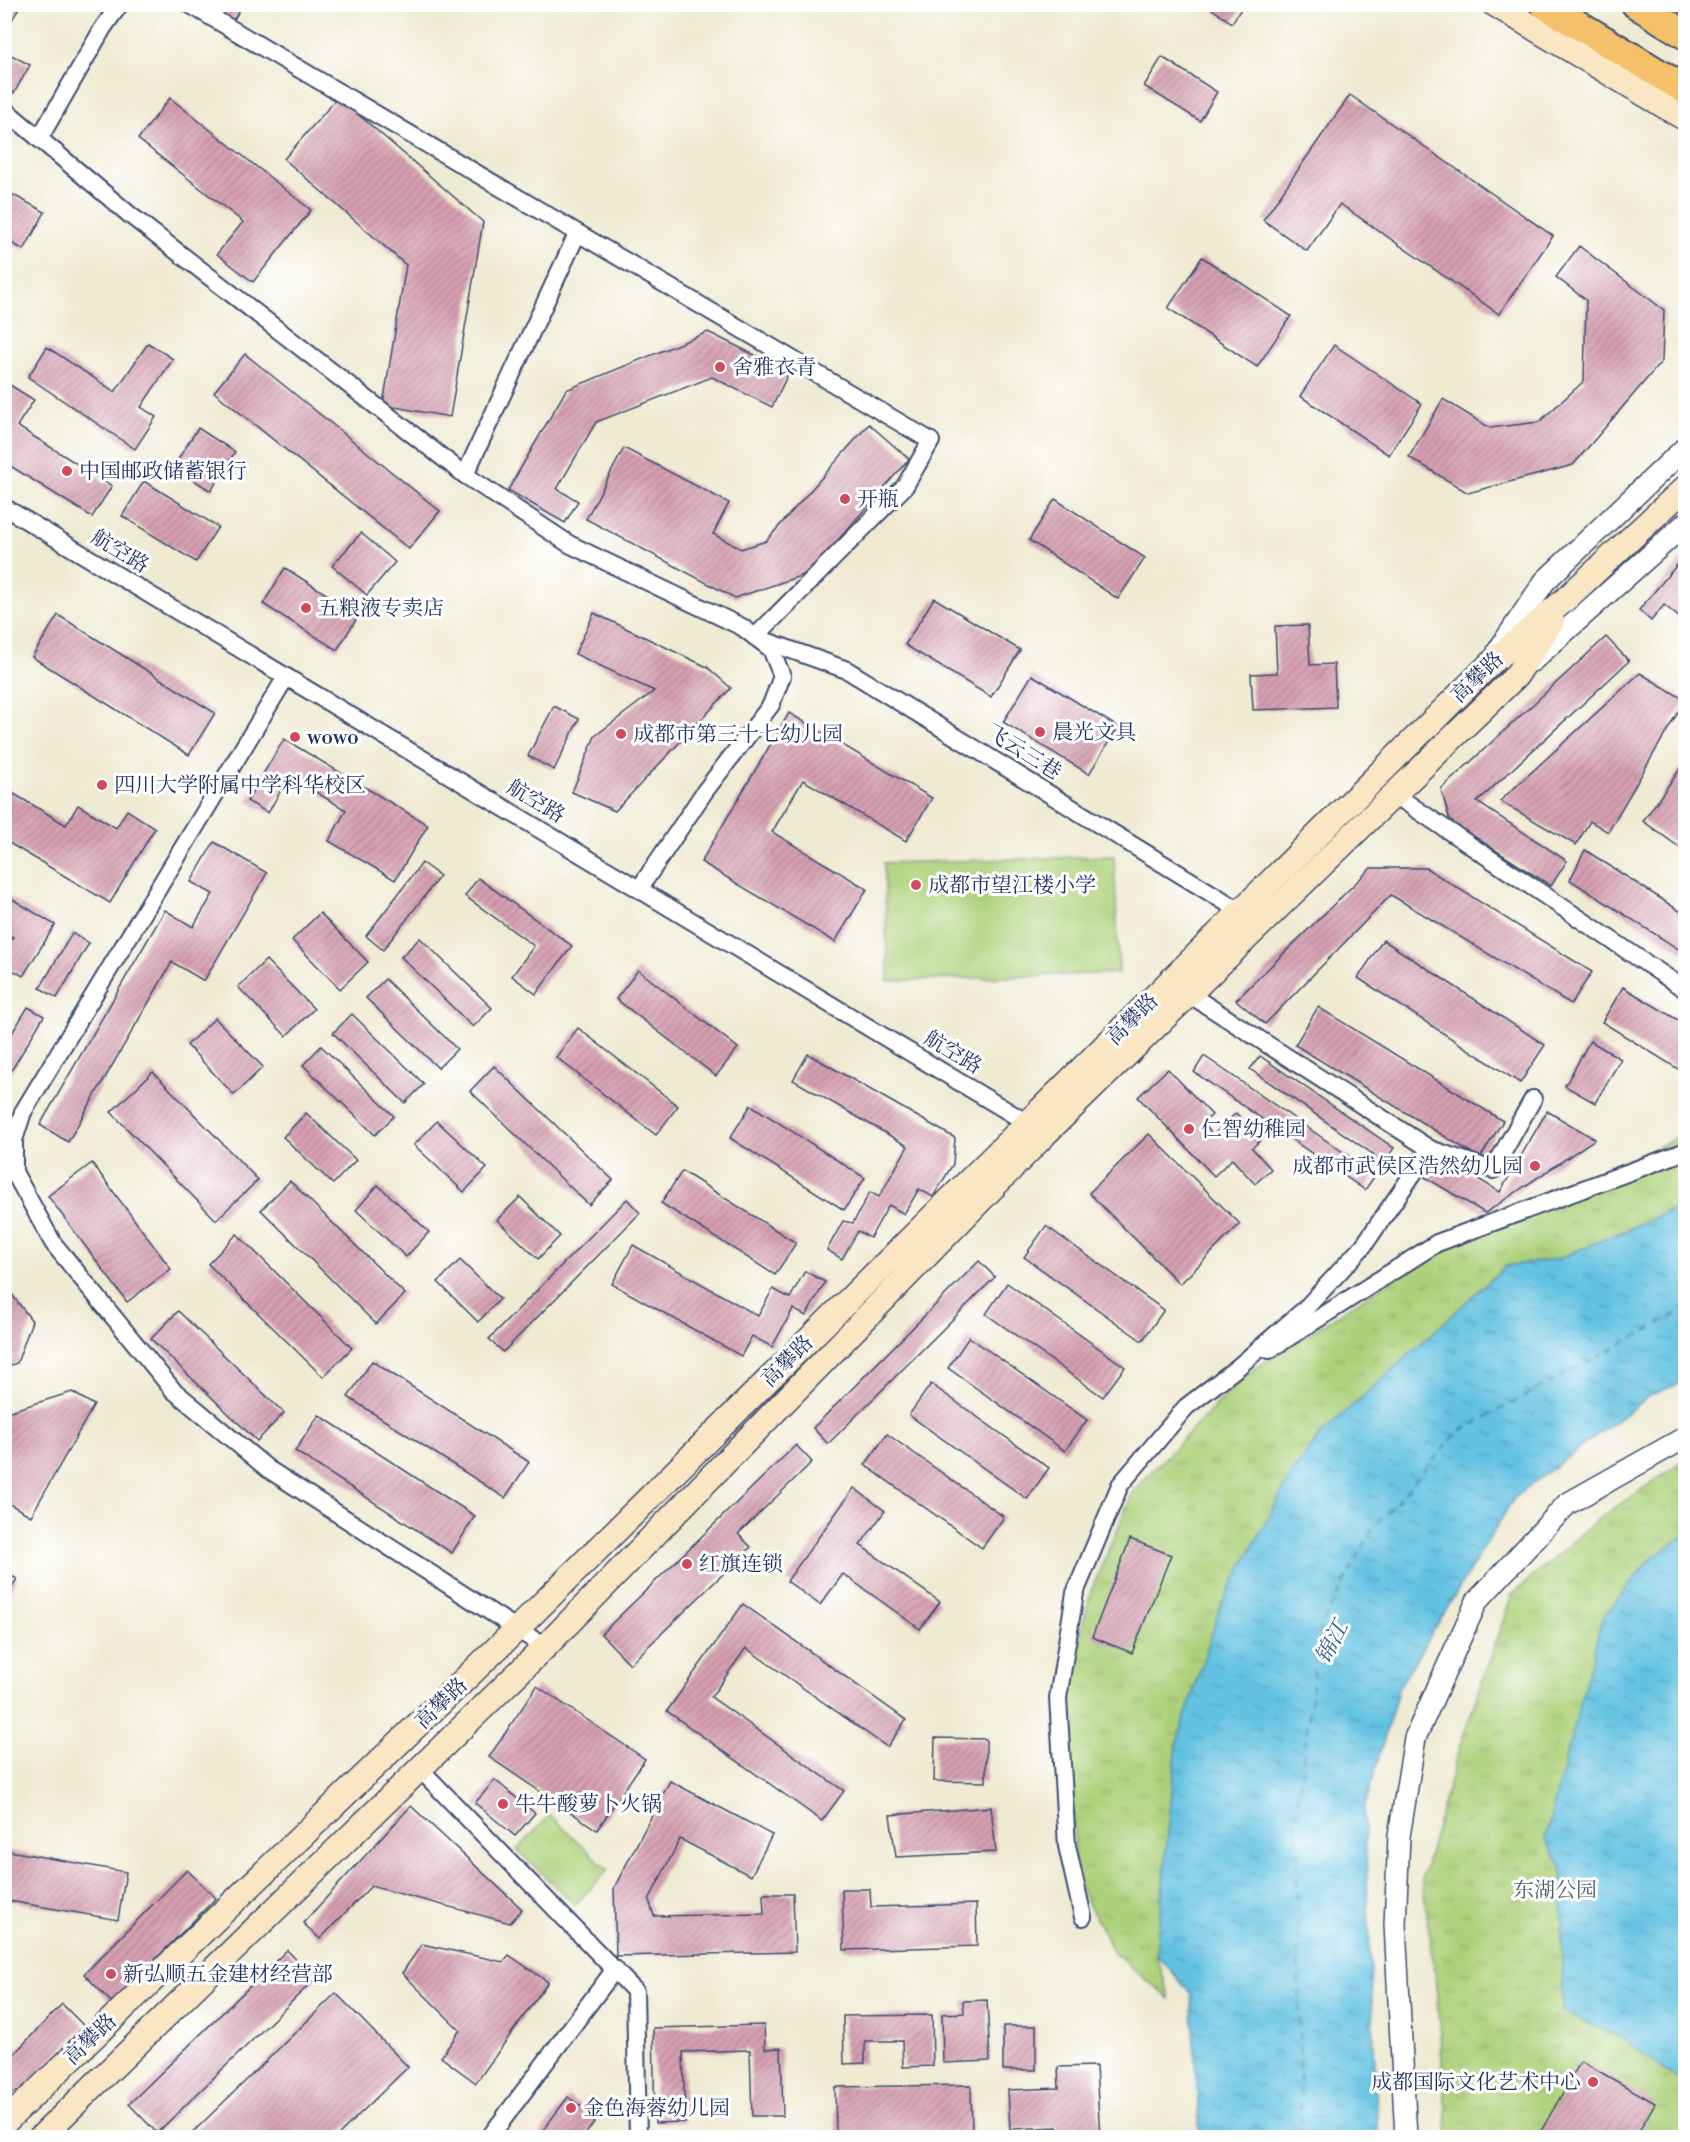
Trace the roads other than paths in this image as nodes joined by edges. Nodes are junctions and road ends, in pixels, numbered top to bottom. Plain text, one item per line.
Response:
1 (120, 4) edge
2 (189, 4) edge
3 (1494, 4) edge
4 (1544, 4) edge
5 (1636, 4) edge
6 (1686, 35) edge
7 (1686, 90) edge
8 (4, 109) edge
9 (1686, 119) edge
10 (39, 138) junction
11 (577, 234) junction
12 (1686, 447) edge
13 (465, 475) junction
14 (1686, 487) edge
15 (4, 507) edge
16 (1686, 523) edge
17 (1567, 598) junction
18 (754, 637) junction
19 (1490, 664) junction
20 (1516, 676) junction
21 (286, 677) junction
22 (1395, 795) junction
23 (639, 889) junction
24 (1240, 911) junction
25 (1256, 928) junction
26 (1686, 990) edge
27 (1189, 994) junction
28 (1533, 1099) dead end
29 (1036, 1128) junction
30 (1430, 1149) junction
31 (1686, 1151) edge
32 (1238, 1367) junction
33 (1686, 1437) edge
34 (518, 1629) junction
35 (545, 1647) junction
36 (420, 1769) junction
37 (1083, 1917) dead end
38 (615, 1970) junction
39 (4, 2123) edge
40 (40, 2138) edge
41 (489, 2138) edge
42 (638, 2138) edge
43 (1406, 2138) edge

1 - 10 street
2 - 11 street
3 - 9 main road
4 - 7 highway
5 - 6 highway
8 - 10 street
10 - 13 street
11 - 13 street
11 - 18 street
12 - 19 street
13 - 18 street
14 - 17 main road, 高攀路
15 - 21 street, 航空路
16 - 20 street
17 - 19 main road, 高攀路
17 - 20 main road, 高攀路
18 - 23 street
18 - 24 street, 飞云三巷
19 - 24 main road, 高攀路
20 - 22 main road, 高攀路
21 - 23 street, 航空路
21 - 34 street
22 - 25 main road, 高攀路
22 - 26 street
23 - 29 street, 航空路
24 - 25 street, 飞云三巷
24 - 29 main road, 高攀路
25 - 27 main road, 高攀路
27 - 29 main road, 高攀路
27 - 30 street
28 - 30 street
29 - 34 main road, 高攀路
29 - 35 main road, 高攀路
30 - 32 street
31 - 32 street
32 - 37 street
33 - 43 street
34 - 35 street
34 - 39 main road, 高攀路
35 - 36 main road, 高攀路
36 - 38 street
36 - 40 main road, 高攀路
38 - 41 street
38 - 42 street

